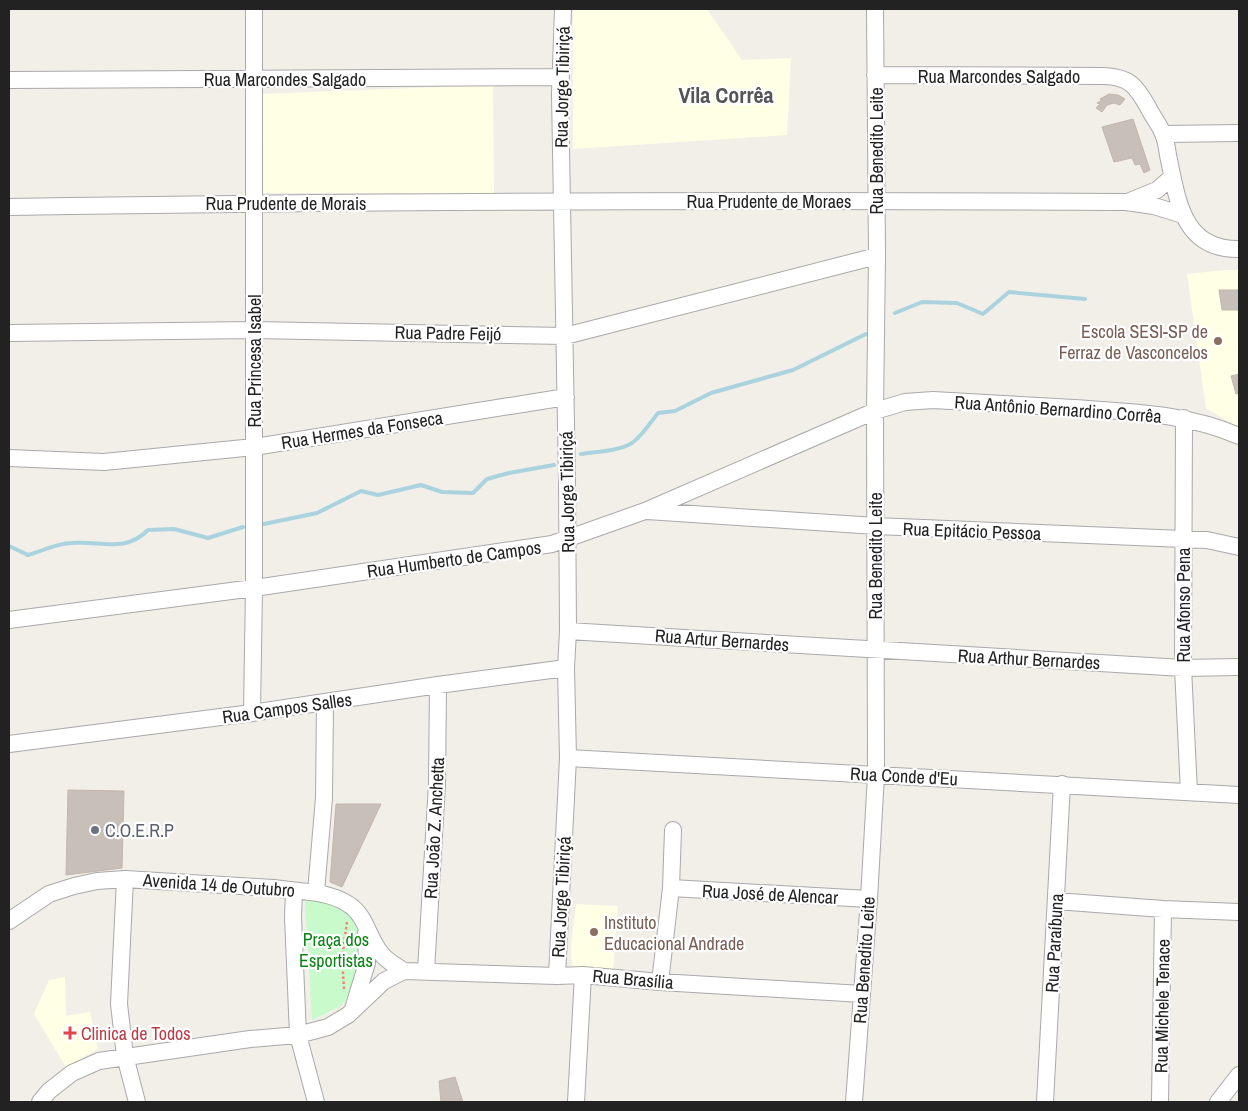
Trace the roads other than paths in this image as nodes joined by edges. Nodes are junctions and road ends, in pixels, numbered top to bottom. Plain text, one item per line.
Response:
1 (254, 9) edge
2 (563, 9) edge
3 (875, 9) edge
4 (875, 75) junction
5 (561, 77) junction
6 (9, 80) edge
7 (255, 80) junction
8 (1164, 134) junction
9 (1239, 134) edge
10 (1172, 177) junction
11 (876, 201) junction
12 (1126, 202) junction
13 (255, 203) junction
14 (563, 203) junction
15 (9, 206) edge
16 (1183, 216) junction
17 (1239, 249) edge
18 (877, 256) junction
19 (254, 330) junction
20 (9, 333) edge
21 (565, 336) junction
22 (566, 397) junction
23 (875, 411) junction
24 (1184, 418) junction
25 (1239, 436) edge
26 (254, 447) junction
27 (9, 458) edge
28 (645, 511) junction
29 (876, 526) junction
30 (567, 540) junction
31 (1183, 540) junction
32 (1239, 547) edge
33 (254, 588) junction
34 (9, 620) edge
35 (568, 631) junction
36 (876, 650) junction
37 (566, 668) junction
38 (1183, 668) junction
39 (1239, 668) edge
40 (438, 685) junction
41 (325, 703) junction
42 (252, 713) junction
43 (9, 744) edge
44 (568, 758) junction
45 (876, 775) junction
46 (1062, 784) junction
47 (1189, 792) junction
48 (1239, 795) edge
49 (672, 830) dead end
50 (125, 878) junction
51 (671, 888) junction
52 (294, 891) junction
53 (316, 892) junction
54 (869, 899) junction
55 (1056, 901) junction
56 (1163, 909) junction
57 (1239, 912) edge
58 (9, 921) edge
59 (366, 924) junction
60 (404, 971) junction
61 (426, 971) junction
62 (582, 975) junction
63 (557, 976) junction
64 (660, 982) junction
65 (862, 994) junction
66 (350, 1013) junction
67 (298, 1035) junction
68 (125, 1056) junction
69 (1237, 1081) edge
70 (40, 1102) edge
71 (137, 1102) edge
72 (316, 1102) edge
73 (576, 1102) edge
74 (854, 1102) edge
75 (1045, 1102) edge
76 (1160, 1102) edge
77 (1218, 1102) edge

1 - 7 street, Rua Princesa Isabel
2 - 5 street, Rua Jorge Tibiriçá
3 - 4 street, Rua Benedito Leite
4 - 8 street, Rua Marcondes Salgado
4 - 11 street, Rua Benedito Leite
5 - 7 street, Rua Marcondes Salgado
5 - 14 street, Rua Jorge Tibiriçá
6 - 7 street, Rua Marcondes Salgado
7 - 13 street, Rua Princesa Isabel
8 - 9 street
8 - 10 street
10 - 12 street, Rua Prudente de Moraes
10 - 16 street
11 - 12 street, Rua Prudente de Moraes
11 - 14 street, Rua Prudente de Moraes
11 - 18 street, Rua Benedito Leite
12 - 16 street, Rua Prudente de Moraes
13 - 14 street, Rua Prudente de Morais
13 - 15 street, Rua Prudente de Morais
13 - 19 street, Rua Princesa Isabel
14 - 21 street, Rua Jorge Tibiriçá
16 - 17 street
18 - 21 street, Rua Padre Feijó
18 - 23 street, Rua Benedito Leite
19 - 20 street, Rua Padre Feijó
19 - 21 street, Rua Padre Feijó
19 - 26 street, Rua Princesa Isabel
21 - 22 street, Rua Jorge Tibiriçá
22 - 26 street, Rua Hermes da Fonseca
22 - 30 street, Rua Jorge Tibiriçá
23 - 24 street, Rua Antônio Bernardino Corrêa
23 - 28 street, Rua Humberto de Campos
23 - 29 street, Rua Benedito Leite
24 - 25 street, Rua Antônio Bernardino Corrêa
24 - 31 street, Rua Afonso Pena
26 - 27 street, Rua Hermes da Fonseca
26 - 33 street, Rua Princesa Isabel
28 - 29 street, Rua Epitácio Pessoa
28 - 30 street, Rua Humberto de Campos
29 - 31 street, Rua Epitácio Pessoa
29 - 36 street, Rua Benedito Leite
30 - 33 street, Rua Humberto de Campos
30 - 35 street, Rua Jorge Tibiriçá
31 - 32 street, Rua Epitácio Pessoa
31 - 38 street, Rua Afonso Pena
33 - 34 street, Rua Humberto de Campos
33 - 42 street, Rua Princesa Isabel
35 - 36 street, Rua Artur Bernardes
35 - 37 street, Rua Jorge Tibiriçá
36 - 38 street, Rua Arthur Bernardes
36 - 45 street, Rua Benedito Leite
37 - 40 street, Rua Campos Salles
37 - 44 street, Rua Jorge Tibiriçá
38 - 39 street, Rua Arthur Bernardes
38 - 47 street, Rua Afonso Pena
40 - 41 street, Rua Campos Salles
40 - 61 street, Rua João Z. Anchetta
41 - 42 street, Rua Campos Salles
41 - 53 street
42 - 43 street, Rua Campos Salles
44 - 45 street, Rua Conde d'Eu
44 - 63 street, Rua Jorge Tibiriçá
45 - 46 street, Rua Conde d'Eu
45 - 54 street, Rua Benedito Leite
46 - 47 street, Rua Conde d'Eu
46 - 55 street, Rua Paraíbuna
47 - 48 street, Rua Conde d'Eu
49 - 51 street
50 - 52 street, Avenida 14 de Outubro
50 - 58 street, Avenida 14 de Outubro
50 - 68 street
51 - 54 street, Rua José de Alencar
51 - 64 street
52 - 53 street, Avenida 14 de Outubro
52 - 67 street
53 - 59 street, Avenida 14 de Outubro
54 - 65 street, Rua Benedito Leite
55 - 56 street
55 - 75 street, Rua Paraíbuna
56 - 57 street
56 - 76 street, Rua Michele Tenace
59 - 60 street, Avenida 14 de Outubro
59 - 66 street
60 - 61 street, Rua Brasília
60 - 66 street
61 - 63 street, Rua Brasília
62 - 63 street, Rua Brasília
62 - 64 street, Rua Brasília
62 - 73 street
64 - 65 street, Rua Brasília
65 - 74 street, Rua Benedito Leite
66 - 67 street
67 - 68 street
67 - 72 street
68 - 70 street
68 - 71 street
69 - 77 street

